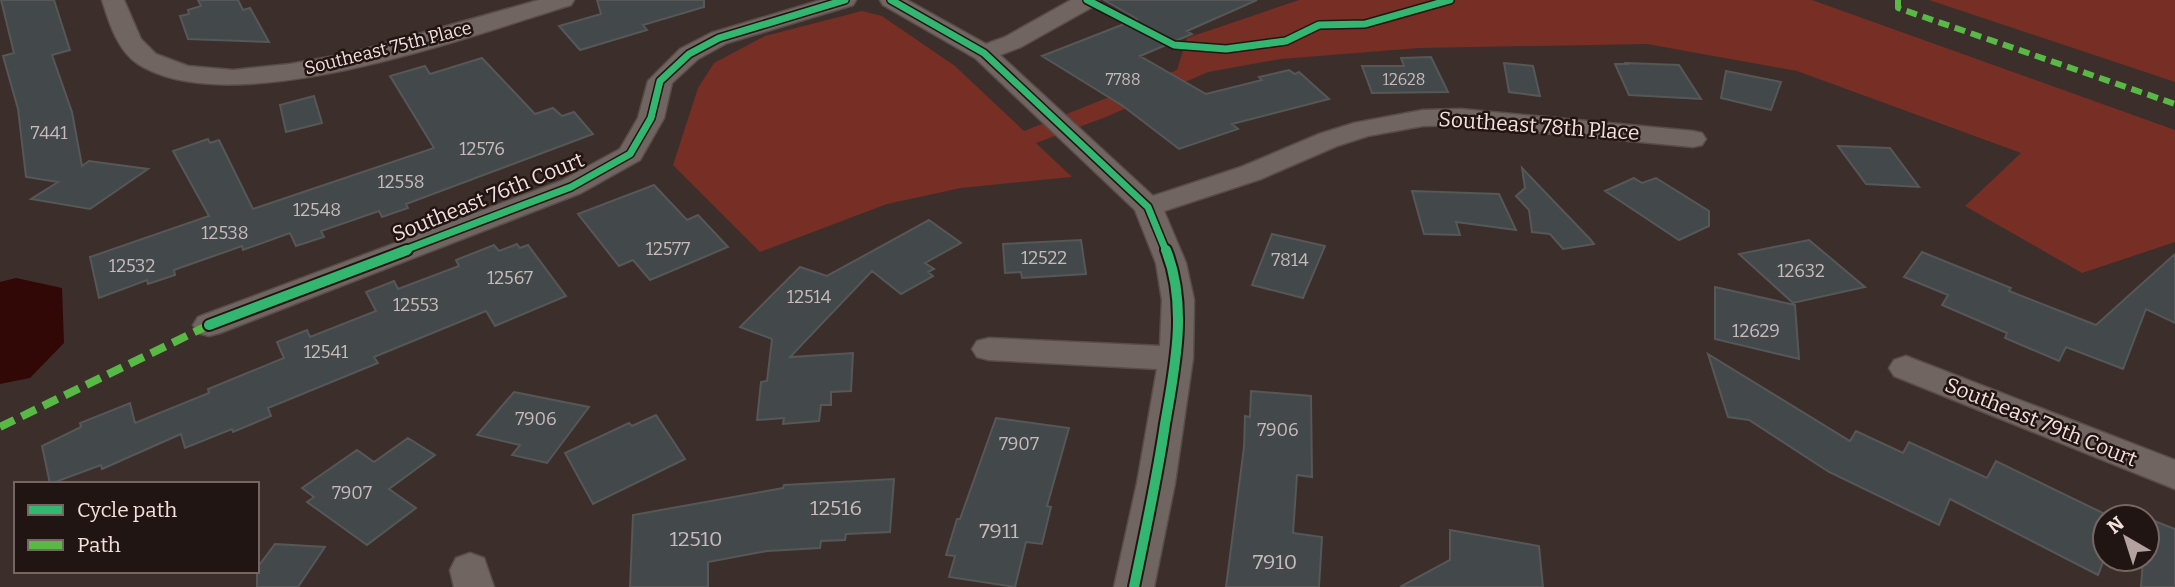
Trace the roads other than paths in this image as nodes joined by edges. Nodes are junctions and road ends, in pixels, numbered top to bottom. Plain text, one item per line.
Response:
1 (113, 0) edge
2 (563, 0) edge
3 (845, 0) edge
4 (891, 0) edge
5 (1088, 0) edge
6 (984, 53) junction
7 (1693, 139) dead end
8 (1148, 206) junction
9 (209, 325) dead end
10 (989, 349) dead end
11 (1176, 358) junction
12 (1906, 368) dead end
13 (2175, 475) edge
14 (1134, 587) edge

1 - 2 street, Southeast 75th Place
3 - 9 street, Southeast 76th Court
4 - 6 street
5 - 6 street
6 - 8 street
7 - 8 street, Southeast 78th Place
8 - 11 street
10 - 11 street
11 - 14 street
12 - 13 street, Southeast 79th Court

